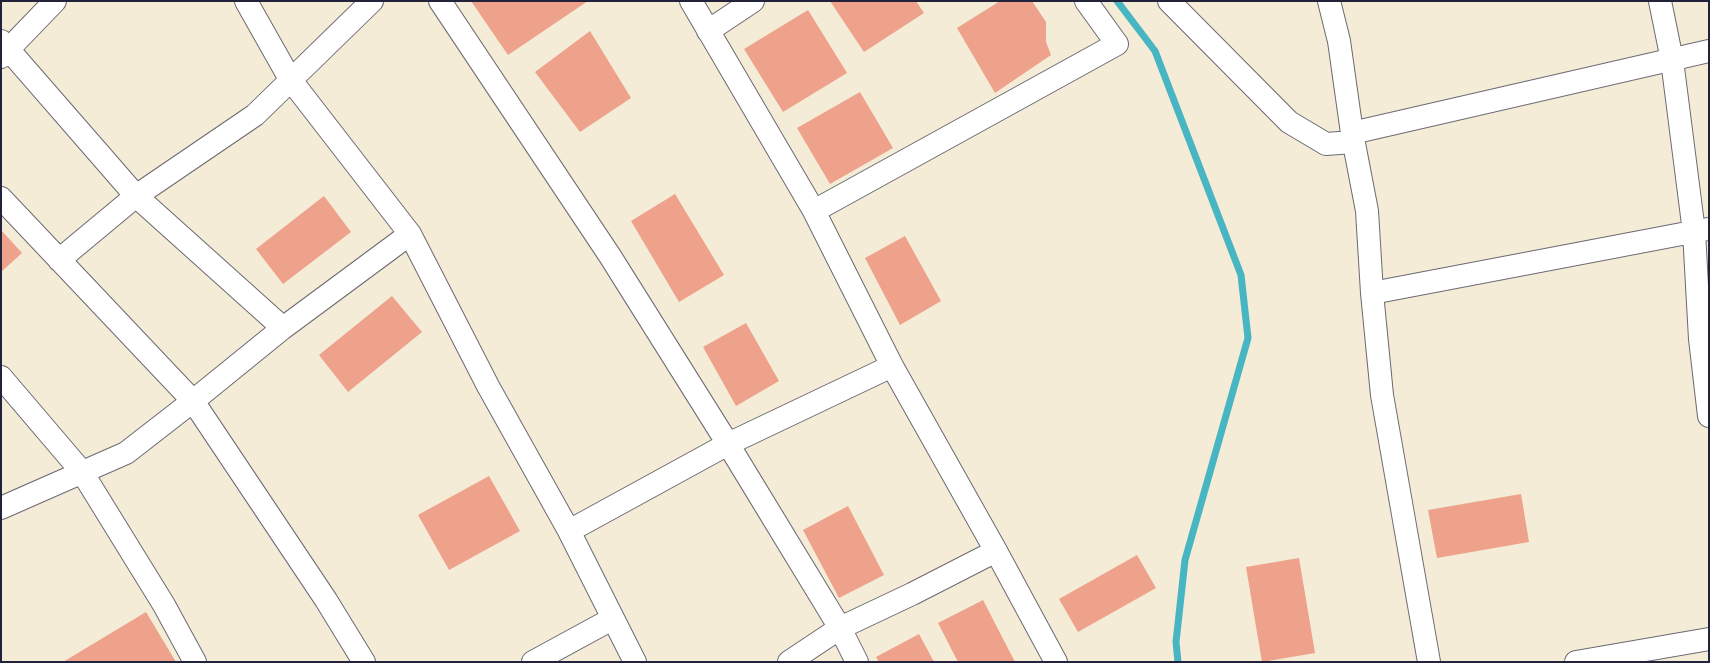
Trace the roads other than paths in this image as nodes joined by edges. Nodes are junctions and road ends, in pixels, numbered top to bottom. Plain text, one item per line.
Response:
1 (56, 1) edge
2 (246, 1) edge
3 (372, 1) edge
4 (440, 1) edge
5 (691, 1) edge
6 (753, 1) edge
7 (1086, 1) edge
8 (1169, 1) edge
9 (1329, 1) edge
10 (1660, 1) edge
11 (708, 31) junction
12 (3, 49) edge
13 (1709, 52) edge
14 (1672, 60) junction
15 (290, 79) junction
16 (1353, 138) junction
17 (136, 196) junction
18 (1, 198) edge
19 (814, 211) junction
20 (1702, 230) edge
21 (410, 234) junction
22 (59, 260) junction
23 (1372, 294) junction
24 (283, 328) junction
25 (892, 366) junction
26 (1, 377) edge
27 (193, 401) junction
28 (1709, 416) edge
29 (728, 444) junction
30 (82, 472) junction
31 (1, 508) edge
32 (568, 530) junction
33 (996, 551) junction
34 (612, 619) junction
35 (840, 628) junction
36 (1709, 639) edge
37 (195, 662) edge
38 (364, 662) edge
39 (533, 662) edge
40 (635, 662) edge
41 (789, 662) edge
42 (857, 662) edge
43 (1056, 662) edge
44 (1429, 662) edge
45 (1576, 662) edge

1 - 12 street
2 - 15 street
3 - 15 street
4 - 29 street
5 - 11 street
6 - 11 street
7 - 19 street
8 - 16 street
9 - 16 street
10 - 14 street
11 - 19 street
12 - 17 street
13 - 14 street
14 - 16 street
14 - 20 street
15 - 17 street
15 - 21 street
16 - 23 street
17 - 22 street
17 - 24 street
18 - 22 street
19 - 25 street
20 - 23 street
20 - 28 street
21 - 24 street
21 - 32 street
22 - 27 street
23 - 44 street
24 - 27 street
25 - 29 street
25 - 33 street
26 - 30 street
27 - 30 street
27 - 38 street
29 - 32 street
29 - 35 street
30 - 31 street
30 - 37 street
32 - 34 street
33 - 35 street
33 - 43 street
34 - 39 street
34 - 40 street
35 - 41 street
35 - 42 street
36 - 45 street

